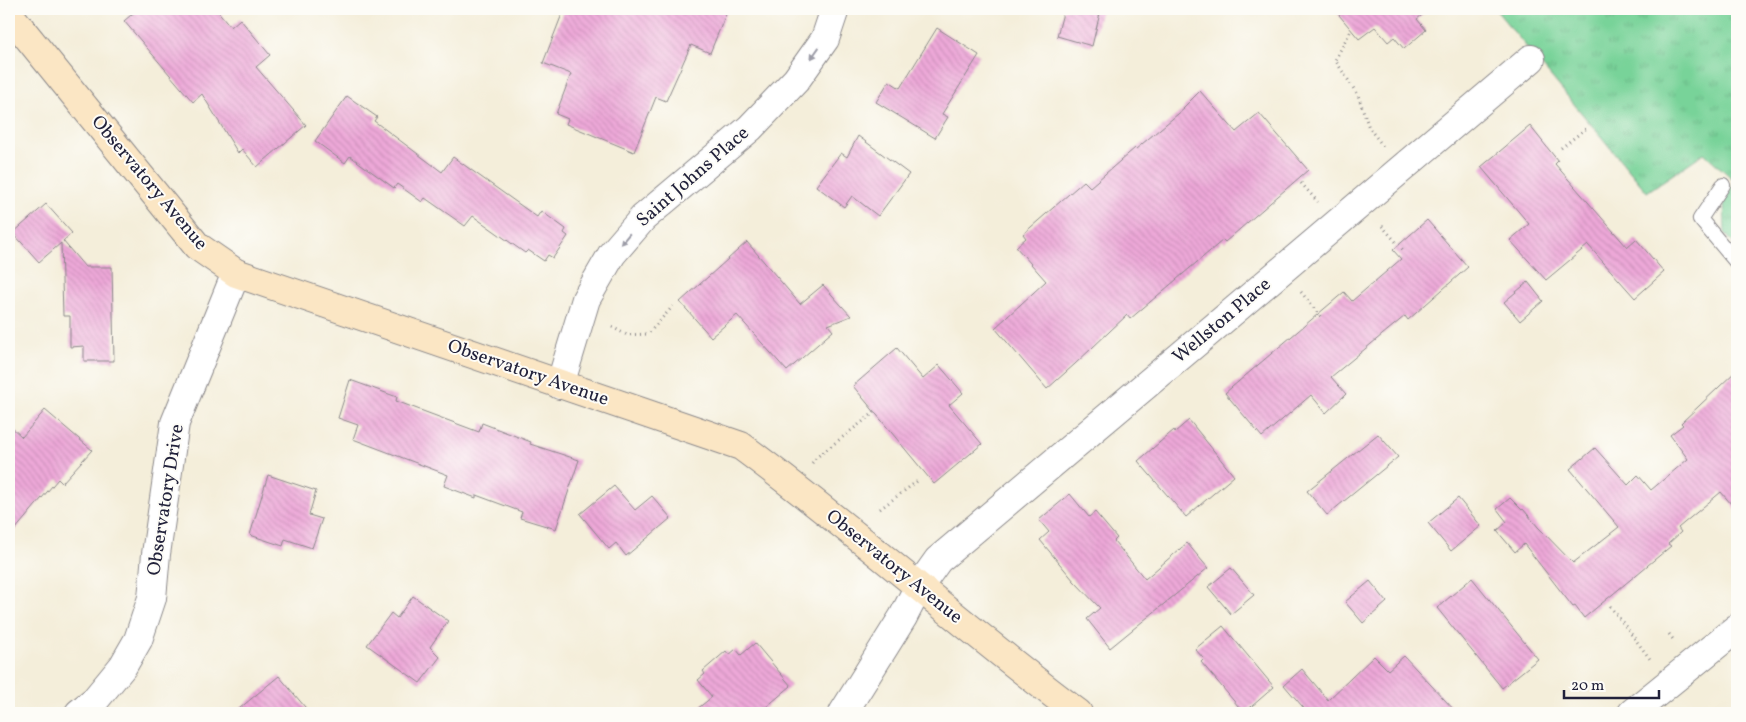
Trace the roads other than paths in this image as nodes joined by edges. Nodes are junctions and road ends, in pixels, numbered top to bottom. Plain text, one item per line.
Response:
1 (835, 9) edge
2 (9, 14) edge
3 (1531, 59) dead end
4 (1722, 185) dead end
5 (1737, 263) edge
6 (236, 273) junction
7 (560, 385) junction
8 (918, 588) junction
9 (1737, 628) edge
10 (79, 713) edge
11 (843, 713) edge
12 (1078, 713) edge
13 (1632, 713) edge

1 -> 7 street, Saint Johns Place
2 - 6 street, Observatory Avenue
3 - 8 street, Wellston Place
4 - 5 lane
6 - 7 street, Observatory Avenue
6 - 10 street, Observatory Drive
7 - 8 street, Observatory Avenue
8 - 11 street, Wellston Place
8 - 12 street, Observatory Avenue
9 - 13 street

